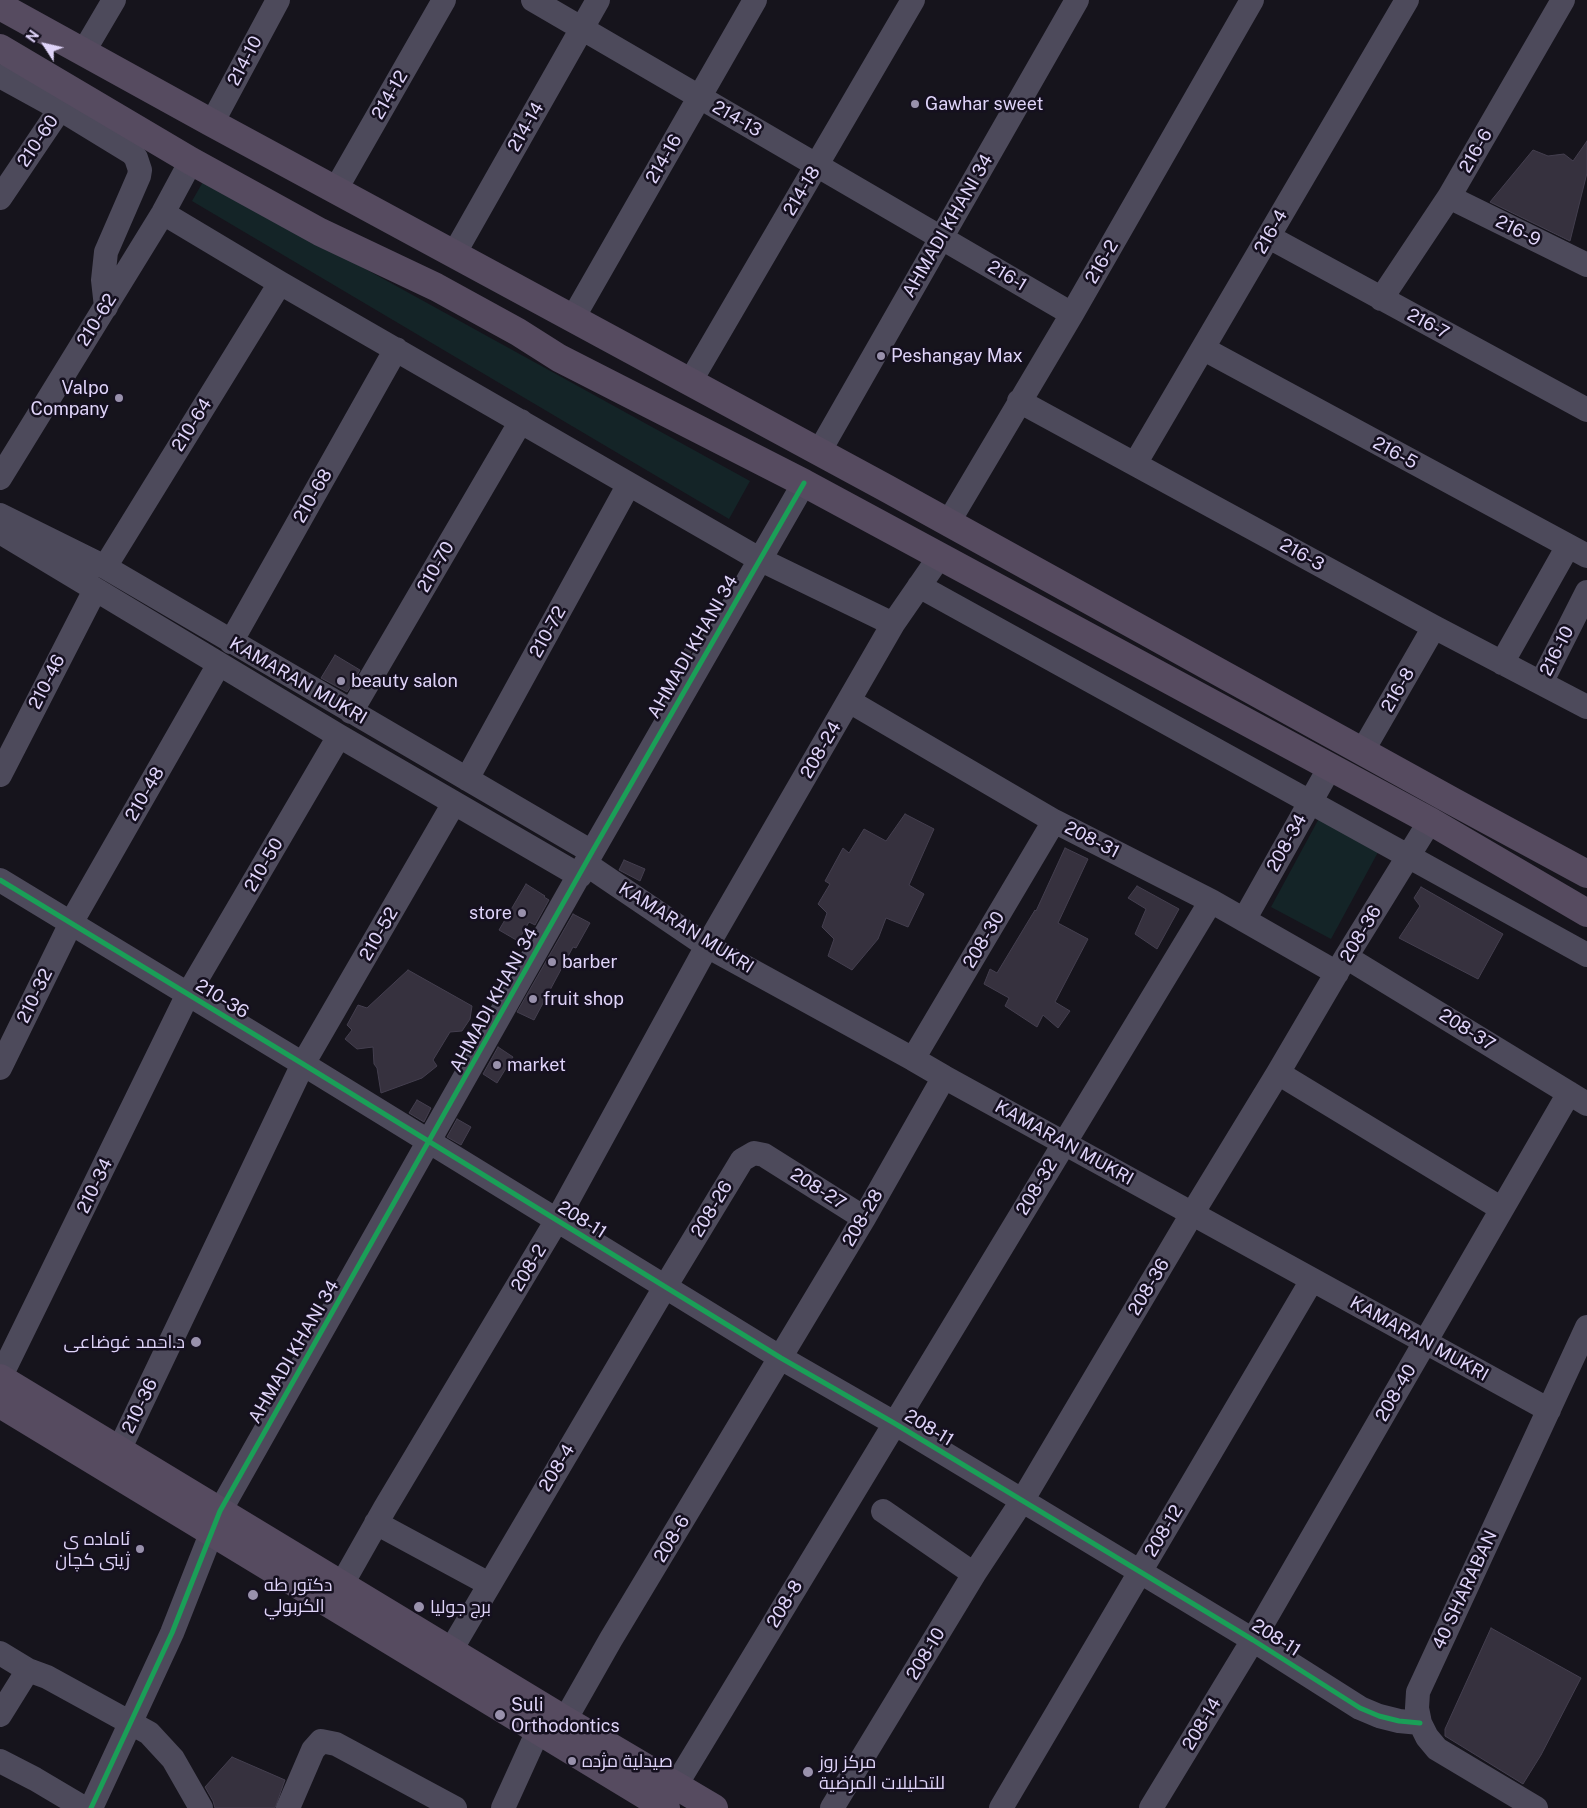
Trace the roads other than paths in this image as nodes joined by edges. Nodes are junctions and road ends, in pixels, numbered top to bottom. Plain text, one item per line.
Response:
1 (114, 0) edge
2 (278, 0) edge
3 (444, 0) edge
4 (533, 0) edge
5 (598, 0) edge
6 (755, 0) edge
7 (913, 0) edge
8 (1077, 0) edge
9 (1252, 0) edge
10 (1407, 0) edge
11 (1564, 0) edge
12 (9, 11) edge
13 (582, 28) junction
14 (0, 48) edge
15 (84, 51) junction
16 (0, 76) edge
17 (700, 97) junction
18 (60, 109) junction
19 (212, 123) junction
20 (191, 160) junction
21 (818, 165) junction
22 (336, 189) junction
23 (1449, 197) junction
24 (0, 198) edge
25 (163, 213) junction
26 (942, 237) junction
27 (1268, 238) junction
28 (462, 258) junction
29 (1587, 263) edge
30 (280, 283) junction
31 (450, 294) junction
32 (1381, 298) junction
33 (536, 299) junction
34 (106, 307) junction
35 (1072, 314) junction
36 (573, 318) junction
37 (518, 332) junction
38 (396, 349) junction
39 (1204, 349) junction
40 (690, 382) junction
41 (1020, 401) junction
42 (1587, 410) edge
43 (521, 421) junction
44 (819, 452) junction
45 (1135, 464) junction
46 (0, 478) edge
47 (804, 483) junction
48 (629, 484) junction
49 (0, 515) edge
50 (948, 523) junction
51 (0, 532) edge
52 (1578, 551) edge
53 (940, 556) junction
54 (759, 559) junction
55 (105, 567) junction
56 (919, 586) junction
57 (95, 590) junction
58 (1587, 592) edge
59 (893, 624) junction
60 (1434, 627) junction
61 (230, 642) junction
62 (1193, 659) junction
63 (1502, 663) junction
64 (218, 664) junction
65 (279, 670) junction
66 (1233, 681) junction
67 (1541, 683) junction
68 (1179, 686) junction
69 (267, 693) junction
70 (849, 701) junction
71 (1587, 707) edge
72 (1222, 709) junction
73 (351, 712) junction
74 (339, 736) junction
75 (1362, 752) junction
76 (1330, 767) junction
77 (0, 775) edge
78 (467, 779) junction
79 (1311, 802) junction
80 (454, 803) junction
81 (1054, 821) junction
82 (1430, 821) junction
83 (1409, 855) junction
84 (586, 864) junction
85 (1587, 874) edge
86 (0, 880) edge
87 (1211, 900) junction
88 (1587, 912) edge
89 (1244, 920) junction
90 (71, 923) junction
91 (707, 946) junction
92 (1587, 955) edge
93 (1341, 965) junction
94 (188, 994) junction
95 (913, 1059) junction
96 (303, 1064) junction
97 (0, 1068) edge
98 (1278, 1073) junction
99 (944, 1077) junction
100 (1578, 1099) edge
101 (430, 1142) junction
102 (1064, 1143) junction
103 (772, 1160) joint
104 (1502, 1209) junction
105 (1192, 1214) junction
106 (864, 1218) junction
107 (557, 1220) junction
108 (1312, 1280) junction
109 (664, 1287) junction
110 (1587, 1326) edge
111 (1425, 1342) junction
112 (1582, 1353) edge
113 (781, 1358) junction
114 (0, 1378) edge
115 (0, 1404) edge
116 (1549, 1410) junction
117 (894, 1423) junction
118 (119, 1450) junction
119 (1022, 1501) junction
120 (883, 1511) dead end
121 (216, 1521) junction
122 (376, 1523) junction
123 (1140, 1572) junction
124 (974, 1574) junction
125 (342, 1584) junction
126 (489, 1584) junction
127 (1253, 1640) junction
128 (451, 1650) junction
129 (0, 1653) edge
130 (28, 1670) junction
131 (0, 1715) edge
132 (566, 1720) junction
133 (1420, 1723) junction
134 (131, 1724) junction
135 (538, 1731) junction
136 (0, 1761) edge
137 (671, 1797) edge
138 (84, 1808) edge
139 (91, 1808) edge
140 (201, 1808) edge
141 (288, 1808) edge
142 (455, 1808) edge
143 (502, 1808) edge
144 (714, 1808) edge
145 (832, 1808) edge
146 (1001, 1808) edge
147 (1151, 1808) edge
148 (1536, 1808) edge

1 - 15 street
2 - 19 street, 214-10
3 - 22 street, 214-12
4 - 13 street, 214-13
5 - 13 street, 214-14
6 - 17 street, 214-16
7 - 21 street, 214-18
8 - 26 street, AHMADI KHANI 34
9 - 35 street, 216-2
10 - 27 street, 216-4
11 - 23 street, 216-6
12 - 14 main road
12 - 15 main road
13 - 17 street, 214-13
13 - 28 street, 214-14
14 - 20 main road
15 - 19 main road
16 - 18 street
17 - 21 street, 214-13
17 - 36 street, 214-16
18 - 24 street, 210-60
18 - 34 street
19 - 22 main road
20 - 25 street, 210-62
20 - 31 main road
21 - 26 street, 214-13
21 - 40 street, 214-18
22 - 28 main road
23 - 29 street, 216-9
23 - 32 street, 216-6
25 - 30 street
25 - 34 street, 210-62
26 - 35 street, 216-1
26 - 44 street, AHMADI KHANI 34
27 - 32 street, 216-7
27 - 39 street, 216-4
28 - 31 main road
28 - 33 main road
30 - 38 street
30 - 55 street, 210-64
31 - 37 main road
32 - 42 street, 216-7
33 - 36 main road
33 - 37 main road
34 - 46 street, 210-62
35 - 41 street, 216-2
36 - 40 main road
37 - 47 main road
38 - 43 street
38 - 61 street, 210-68
39 - 45 street, 216-4
39 - 52 street, 216-5
40 - 44 main road
41 - 45 street, 216-3
41 - 50 street, 216-2
43 - 48 street
43 - 73 street, 210-70
44 - 50 main road
45 - 60 street, 216-3
47 - 53 main road
47 - 54 street, AHMADI KHANI 34
48 - 54 street
48 - 78 street, 210-72
49 - 55 street, KAMARAN MUKRI
50 - 62 main road
51 - 57 street, KAMARAN MUKRI
52 - 63 street
53 - 56 street, 208-24
53 - 68 main road
54 - 59 street
54 - 84 street, AHMADI KHANI 34
55 - 61 street, KAMARAN MUKRI
56 - 59 street, 208-24
56 - 79 street
57 - 64 street, KAMARAN MUKRI
57 - 77 street, 210-46
58 - 67 street, 216-10
59 - 70 street, 208-24
60 - 63 street, 216-3
60 - 75 street, 216-8
61 - 65 street, KAMARAN MUKRI
62 - 66 main road
62 - 68 main road
63 - 67 street, 216-3
64 - 69 street, KAMARAN MUKRI
64 - 90 street, 210-48
65 - 69 street
65 - 73 street, KAMARAN MUKRI
66 - 72 main road
66 - 75 main road
67 - 71 street, 216-3
68 - 72 main road
69 - 74 street, KAMARAN MUKRI
70 - 81 street, 208-31
70 - 91 street, 208-24
72 - 76 main road
73 - 78 street, KAMARAN MUKRI
74 - 80 street, KAMARAN MUKRI
74 - 94 street, 210-50
75 - 85 main road
76 - 79 street, 208-34
76 - 82 main road
78 - 84 street, KAMARAN MUKRI
79 - 83 street
79 - 89 street, 208-34
80 - 84 street, KAMARAN MUKRI
80 - 96 street, 210-52
81 - 87 street, 208-31
81 - 95 street, 208-30
82 - 83 street, 208-36
82 - 88 main road
83 - 92 street
83 - 93 street, 208-36
84 - 91 street, KAMARAN MUKRI
84 - 101 street, AHMADI KHANI 34
86 - 90 street, 210-36
87 - 89 street, 208-31
87 - 102 street, 208-32
89 - 93 street, 208-31
90 - 94 street, 210-36
90 - 97 street, 210-32
91 - 95 street, KAMARAN MUKRI
91 - 107 street, 208-2
93 - 98 street, 208-36
93 - 100 street, 208-37
94 - 96 street, 210-36
94 - 114 street, 210-34
95 - 99 street, KAMARAN MUKRI
96 - 101 street, 210-36
96 - 118 street, 210-36
98 - 104 street
98 - 105 street, 208-36
99 - 102 street, KAMARAN MUKRI
99 - 106 street, 208-28
100 - 104 street, 208-40
101 - 107 street, 208-11
101 - 121 street, AHMADI KHANI 34
102 - 105 street, KAMARAN MUKRI
102 - 117 street, 208-32
103 - 106 street, 208-27
103 - 109 street, 208-26
104 - 111 street, 208-40
105 - 108 street, KAMARAN MUKRI
105 - 119 street, 208-36
106 - 113 street, 208-28
107 - 109 street, 208-11
107 - 122 street, 208-2
108 - 111 street, KAMARAN MUKRI
108 - 123 street, 208-12
109 - 113 street, 208-11
109 - 126 street, 208-4
110 - 112 street, 40 SHARABAN
111 - 116 street, KAMARAN MUKRI
111 - 127 street, 208-40
112 - 116 street, 40 SHARABAN
113 - 117 street, 208-11
113 - 132 street, 208-6
114 - 118 main road
115 - 121 main road
116 - 133 street, 40 SHARABAN
117 - 119 street, 208-11
117 - 137 street, 208-8
118 - 121 main road
119 - 123 street, 208-11
119 - 124 street, 208-10
120 - 124 street
121 - 125 main road
121 - 134 street, AHMADI KHANI 34
121 - 135 main road
122 - 125 street, 208-2
122 - 126 street
123 - 127 street, 208-11
123 - 146 street, 208-12
124 - 145 street, 208-10
125 - 128 main road
126 - 128 street, 208-4
127 - 133 street, 208-11
127 - 147 street, 208-14
128 - 132 main road
129 - 130 street
130 - 131 street
130 - 134 street
132 - 137 main road
133 - 148 street, 40 SHARABAN
134 - 139 street, AHMADI KHANI 34
134 - 140 street
135 - 137 main road
135 - 143 street
136 - 138 street
137 - 144 main road
141 - 142 street

